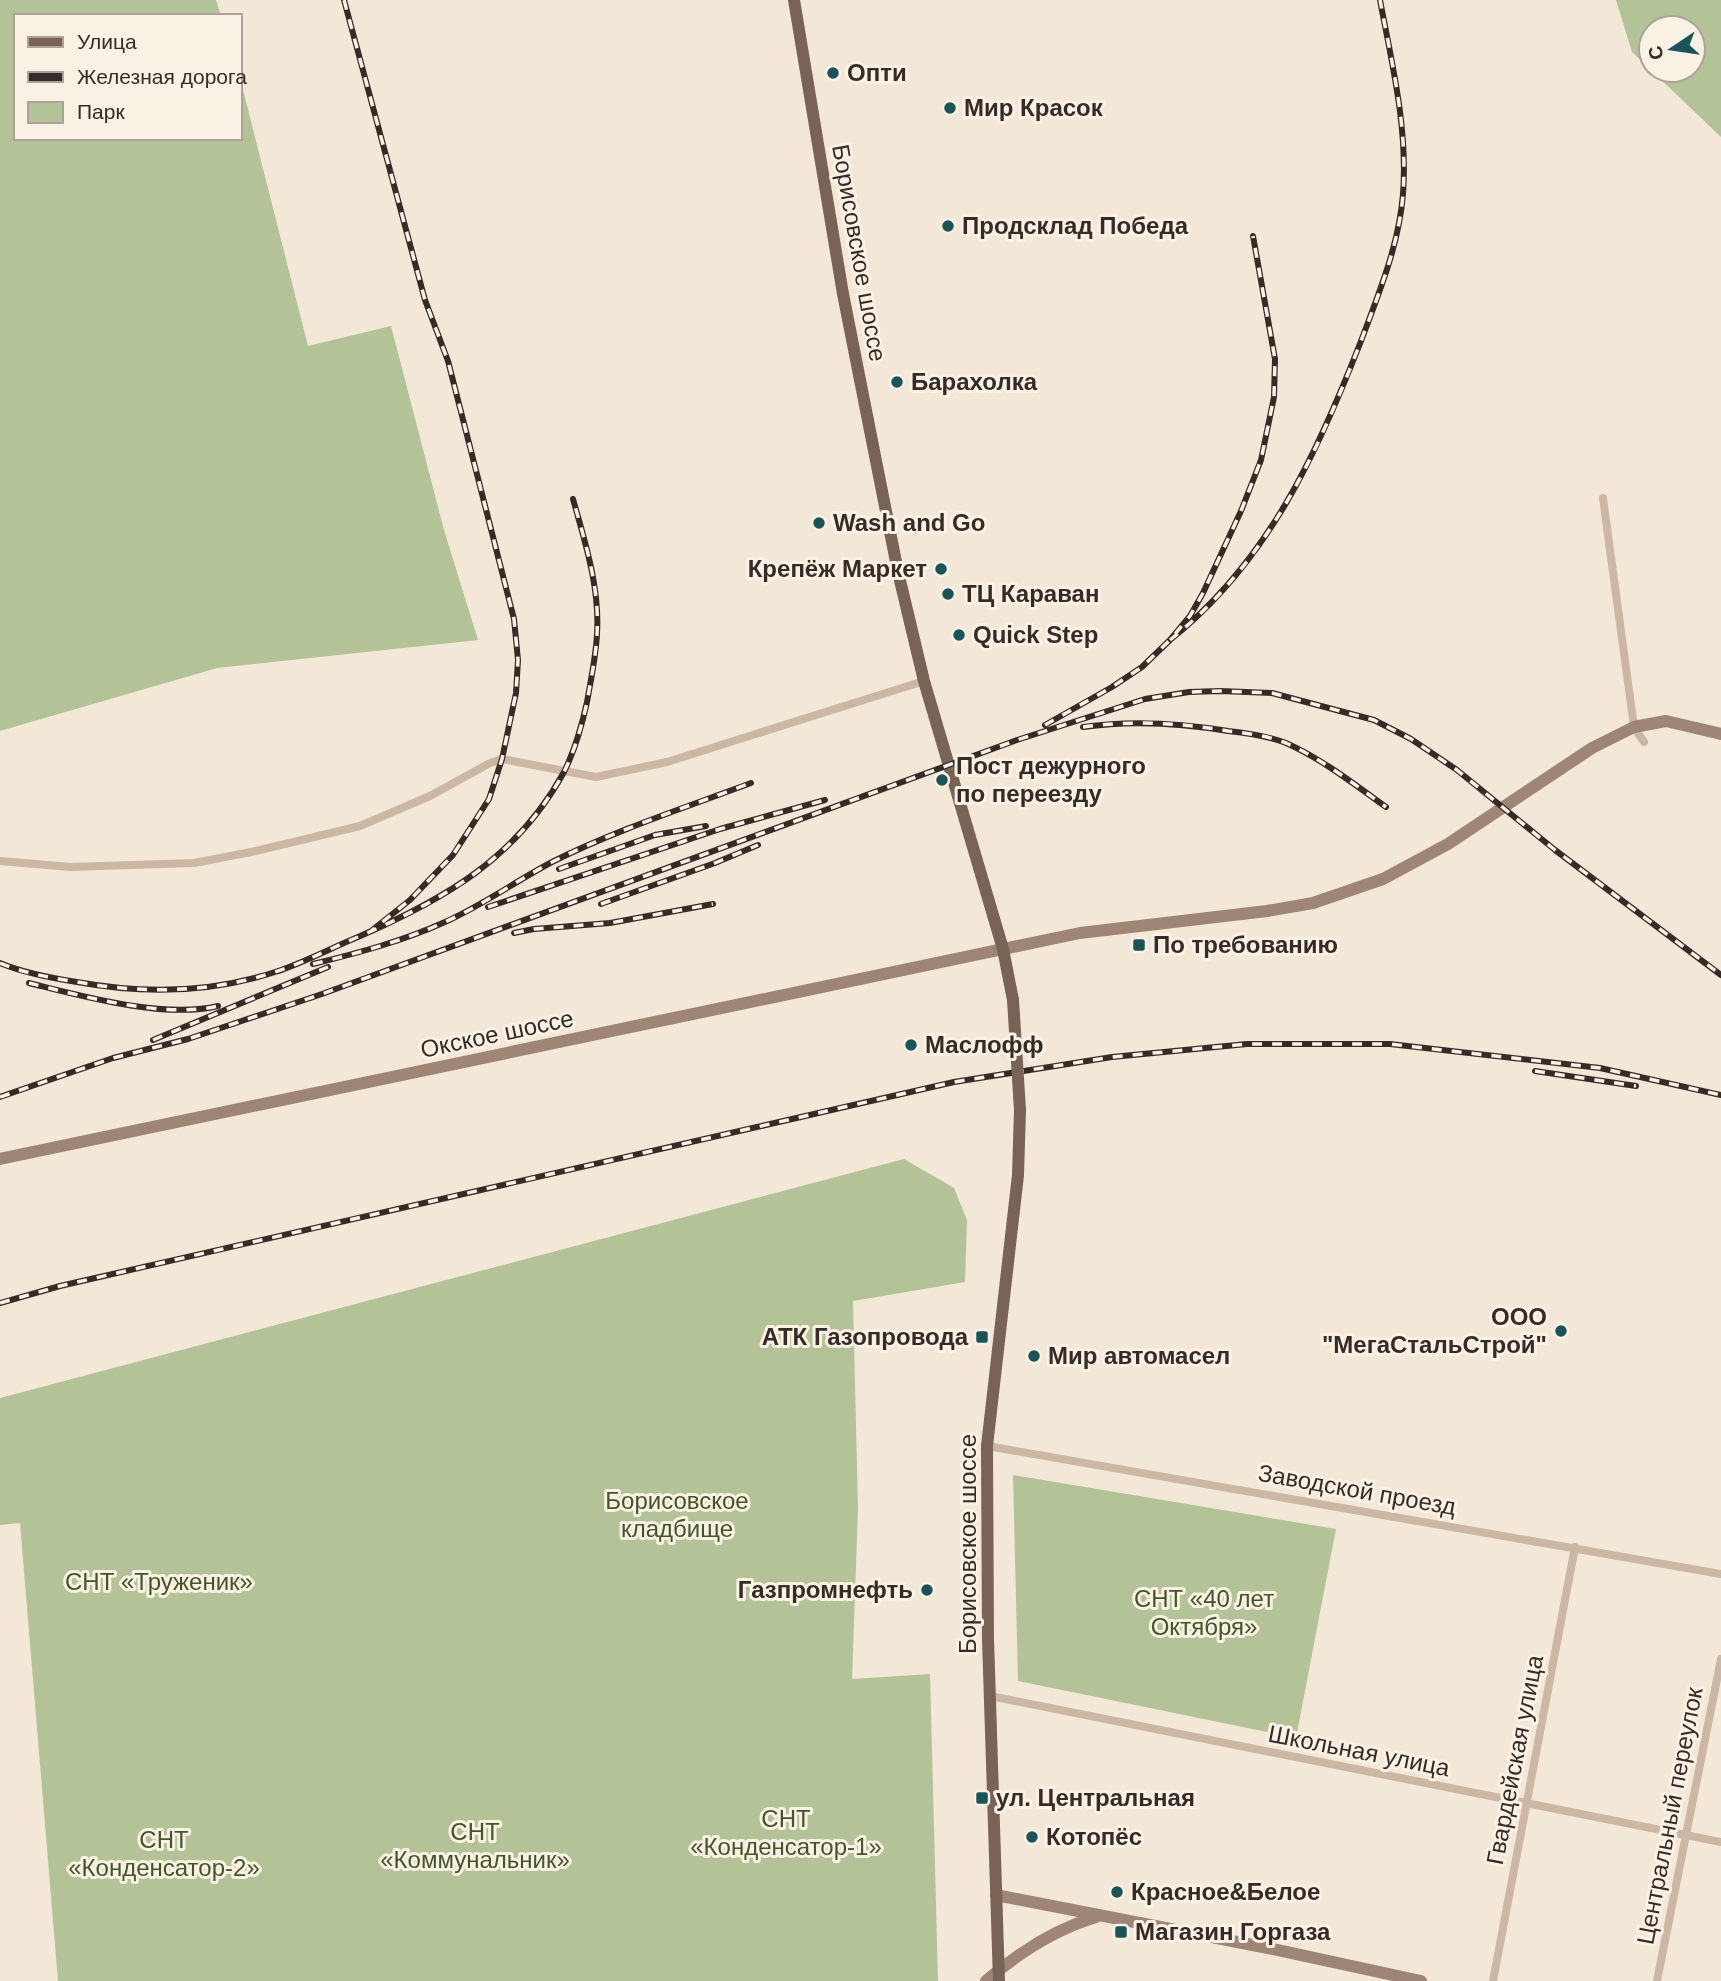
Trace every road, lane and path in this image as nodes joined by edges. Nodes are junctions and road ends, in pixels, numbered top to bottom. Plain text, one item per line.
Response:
1 (794, 0) edge
2 (1603, 498) dead end
3 (924, 681) junction
4 (1634, 727) junction
5 (1721, 734) edge
6 (1644, 741) dead end
7 (0, 861) edge
8 (1003, 949) junction
9 (0, 1159) edge
10 (987, 1446) junction
11 (1574, 1547) junction
12 (1721, 1574) edge
13 (1721, 1659) edge
14 (990, 1696) junction
15 (1526, 1805) junction
16 (1686, 1835) junction
17 (1721, 1842) edge
18 (996, 1895) junction
19 (1100, 1916) junction
20 (999, 1975) edge
21 (986, 1981) edge
22 (1421, 1981) edge
23 (1493, 1981) edge
24 (1657, 1981) edge

1 - 3 main road, Борисовское шоссе
2 - 4 street
3 - 7 street
3 - 8 main road, Борисовское шоссе
4 - 5 street, Окское шоссе
4 - 6 street
4 - 8 street, Окское шоссе
8 - 9 street, Окское шоссе
8 - 10 main road, Борисовское шоссе, bridge
10 - 11 street, Заводской проезд
10 - 14 main road, Борисовское шоссе
11 - 12 street, Заводской проезд
11 - 15 street, Гвардейская улица
13 - 16 street, Центральный переулок
14 - 15 street, Школьная улица
14 - 18 main road, Борисовское шоссе
15 - 16 street, Школьная улица
15 - 23 street, Гвардейская улица
16 - 17 street, Школьная улица
16 - 24 street, Центральный переулок
18 - 19 street
18 - 20 main road, Борисовское шоссе
19 - 20 street
19 - 22 street
20 - 21 street

